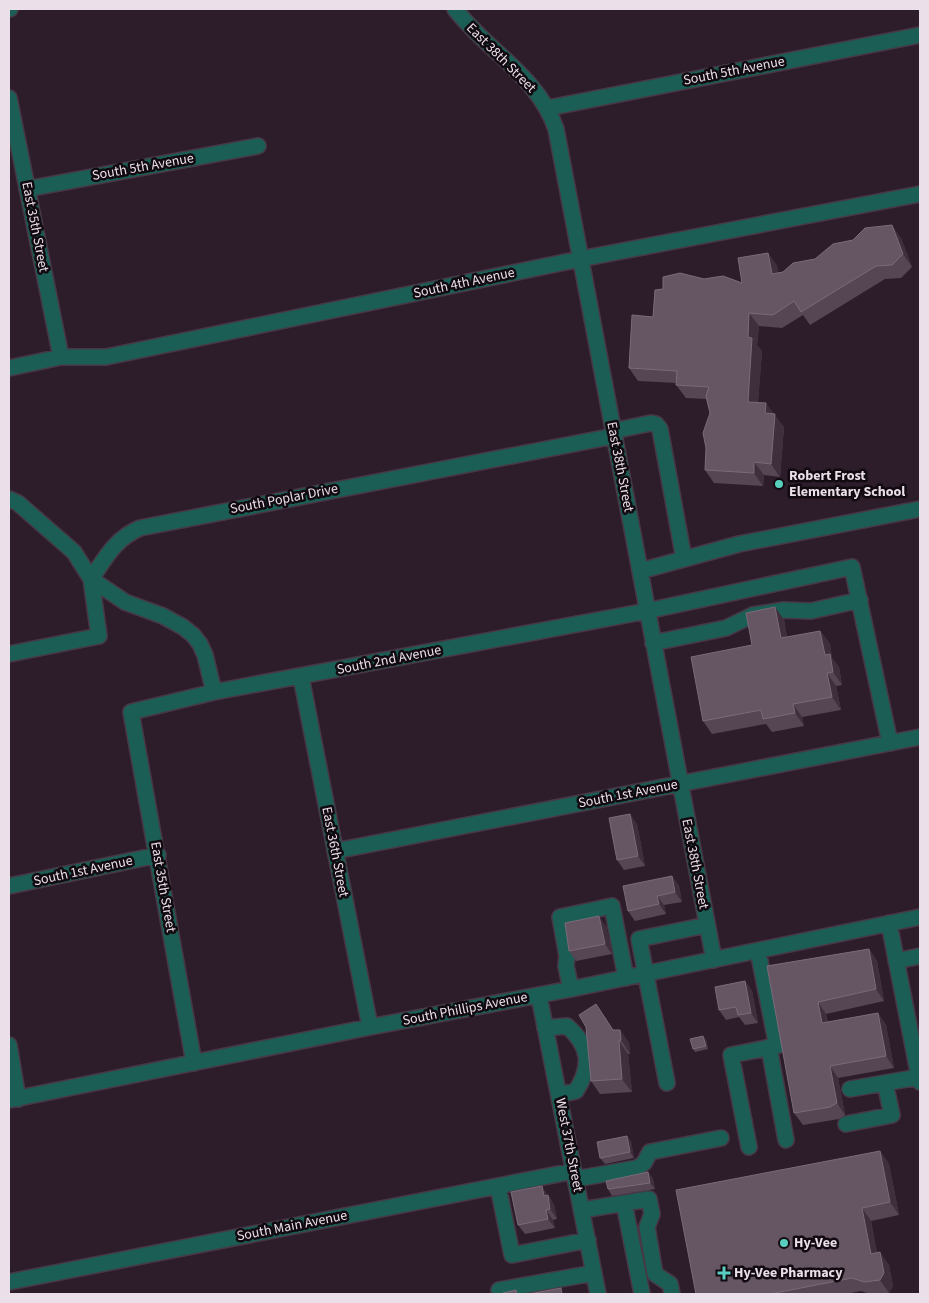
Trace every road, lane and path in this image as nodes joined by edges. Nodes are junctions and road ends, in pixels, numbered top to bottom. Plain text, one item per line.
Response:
1 (455, 9) edge
2 (920, 34) edge
3 (9, 98) edge
4 (548, 108) junction
5 (258, 146) dead end
6 (27, 189) junction
7 (920, 194) edge
8 (580, 259) junction
9 (61, 357) junction
10 (9, 368) edge
11 (614, 433) junction
12 (9, 498) edge
13 (920, 509) edge
14 (684, 559) junction
15 (640, 570) junction
16 (91, 579) junction
17 (860, 600) junction
18 (647, 610) junction
19 (653, 643) junction
20 (9, 654) edge
21 (301, 677) junction
22 (214, 692) junction
23 (131, 712) joint
24 (920, 737) edge
25 (890, 743) junction
26 (680, 784) junction
27 (335, 851) junction
28 (158, 855) junction
29 (9, 886) edge
30 (920, 917) edge
31 (889, 923) junction
32 (707, 925) junction
33 (758, 951) junction
34 (920, 956) edge
35 (714, 960) junction
36 (896, 961) junction
37 (646, 974) junction
38 (626, 978) junction
39 (571, 989) junction
40 (539, 996) junction
41 (915, 1025) edge
42 (370, 1027) junction
43 (545, 1028) junction
44 (9, 1045) edge
45 (768, 1048) junction
46 (918, 1056) edge
47 (194, 1063) junction
48 (920, 1079) edge
49 (667, 1083) dead end
50 (885, 1083) junction
51 (850, 1089) dead end
52 (559, 1094) junction
53 (14, 1100) edge
54 (846, 1124) dead end
55 (721, 1138) dead end
56 (786, 1140) dead end
57 (749, 1147) dead end
58 (575, 1175) junction
59 (498, 1186) junction
60 (624, 1203) junction
61 (582, 1210) junction
62 (588, 1240) junction
63 (594, 1273) junction
64 (9, 1282) edge
65 (500, 1294) edge
66 (598, 1294) edge
67 (642, 1294) edge
68 (672, 1294) edge

1 - 4 street, East 38th Street
2 - 4 street, South 5th Avenue
3 - 6 street, East 35th Street
4 - 8 street, East 38th Street
5 - 6 street, South 5th Avenue
6 - 9 street, East 35th Street
7 - 8 street, South 4th Avenue
8 - 9 street, South 4th Avenue
8 - 11 street, East 38th Street
9 - 10 street, South 4th Avenue
11 - 14 street, South Poplar Drive
11 - 15 street, East 38th Street
11 - 16 street, South Poplar Drive
12 - 16 street
13 - 14 street
14 - 15 street
15 - 18 street, East 38th Street
16 - 20 street
16 - 22 street
17 - 18 street, South 2nd Avenue
17 - 19 street
17 - 25 street
18 - 19 street, East 38th Street
18 - 21 street, South 2nd Avenue
19 - 26 street, East 38th Street
21 - 22 street, South 2nd Avenue
21 - 27 street, East 36th Street
22 - 23 street, South 2nd Avenue
23 - 28 street, East 35th Street
24 - 25 street, South 1st Avenue
25 - 26 street, South 1st Avenue
26 - 27 street, South 1st Avenue
26 - 32 street, East 38th Street
27 - 42 street, East 36th Street
28 - 29 street, South 1st Avenue
28 - 47 street, East 35th Street
30 - 31 street, South Phillips Avenue
31 - 33 street, South Phillips Avenue
31 - 36 street
32 - 35 street, East 38th Street
32 - 37 street
33 - 35 street, South Phillips Avenue
33 - 45 street
34 - 36 street
35 - 37 street, South Phillips Avenue
36 - 41 street
37 - 38 street, South Phillips Avenue
37 - 49 street
38 - 39 street, South Phillips Avenue
38 - 39 street
39 - 40 street, South Phillips Avenue
40 - 42 street, South Phillips Avenue
40 - 43 street, West 37th Street
41 - 46 street
42 - 47 street, South Phillips Avenue
43 - 52 street, West 37th Street
43 - 52 street
44 - 53 street
45 - 56 street
45 - 57 street
46 - 48 street
47 - 53 street, South Phillips Avenue
48 - 50 street
50 - 51 street
50 - 54 street
52 - 58 street, West 37th Street
55 - 58 street, South Main Avenue
58 - 59 street, South Main Avenue
58 - 61 street, West 37th Street
59 - 62 street
59 - 64 street, South Main Avenue
60 - 61 street
60 - 67 street
60 - 68 street
61 - 62 street, West 37th Street
62 - 63 street, West 37th Street
63 - 65 street
63 - 66 street, West 37th Street

